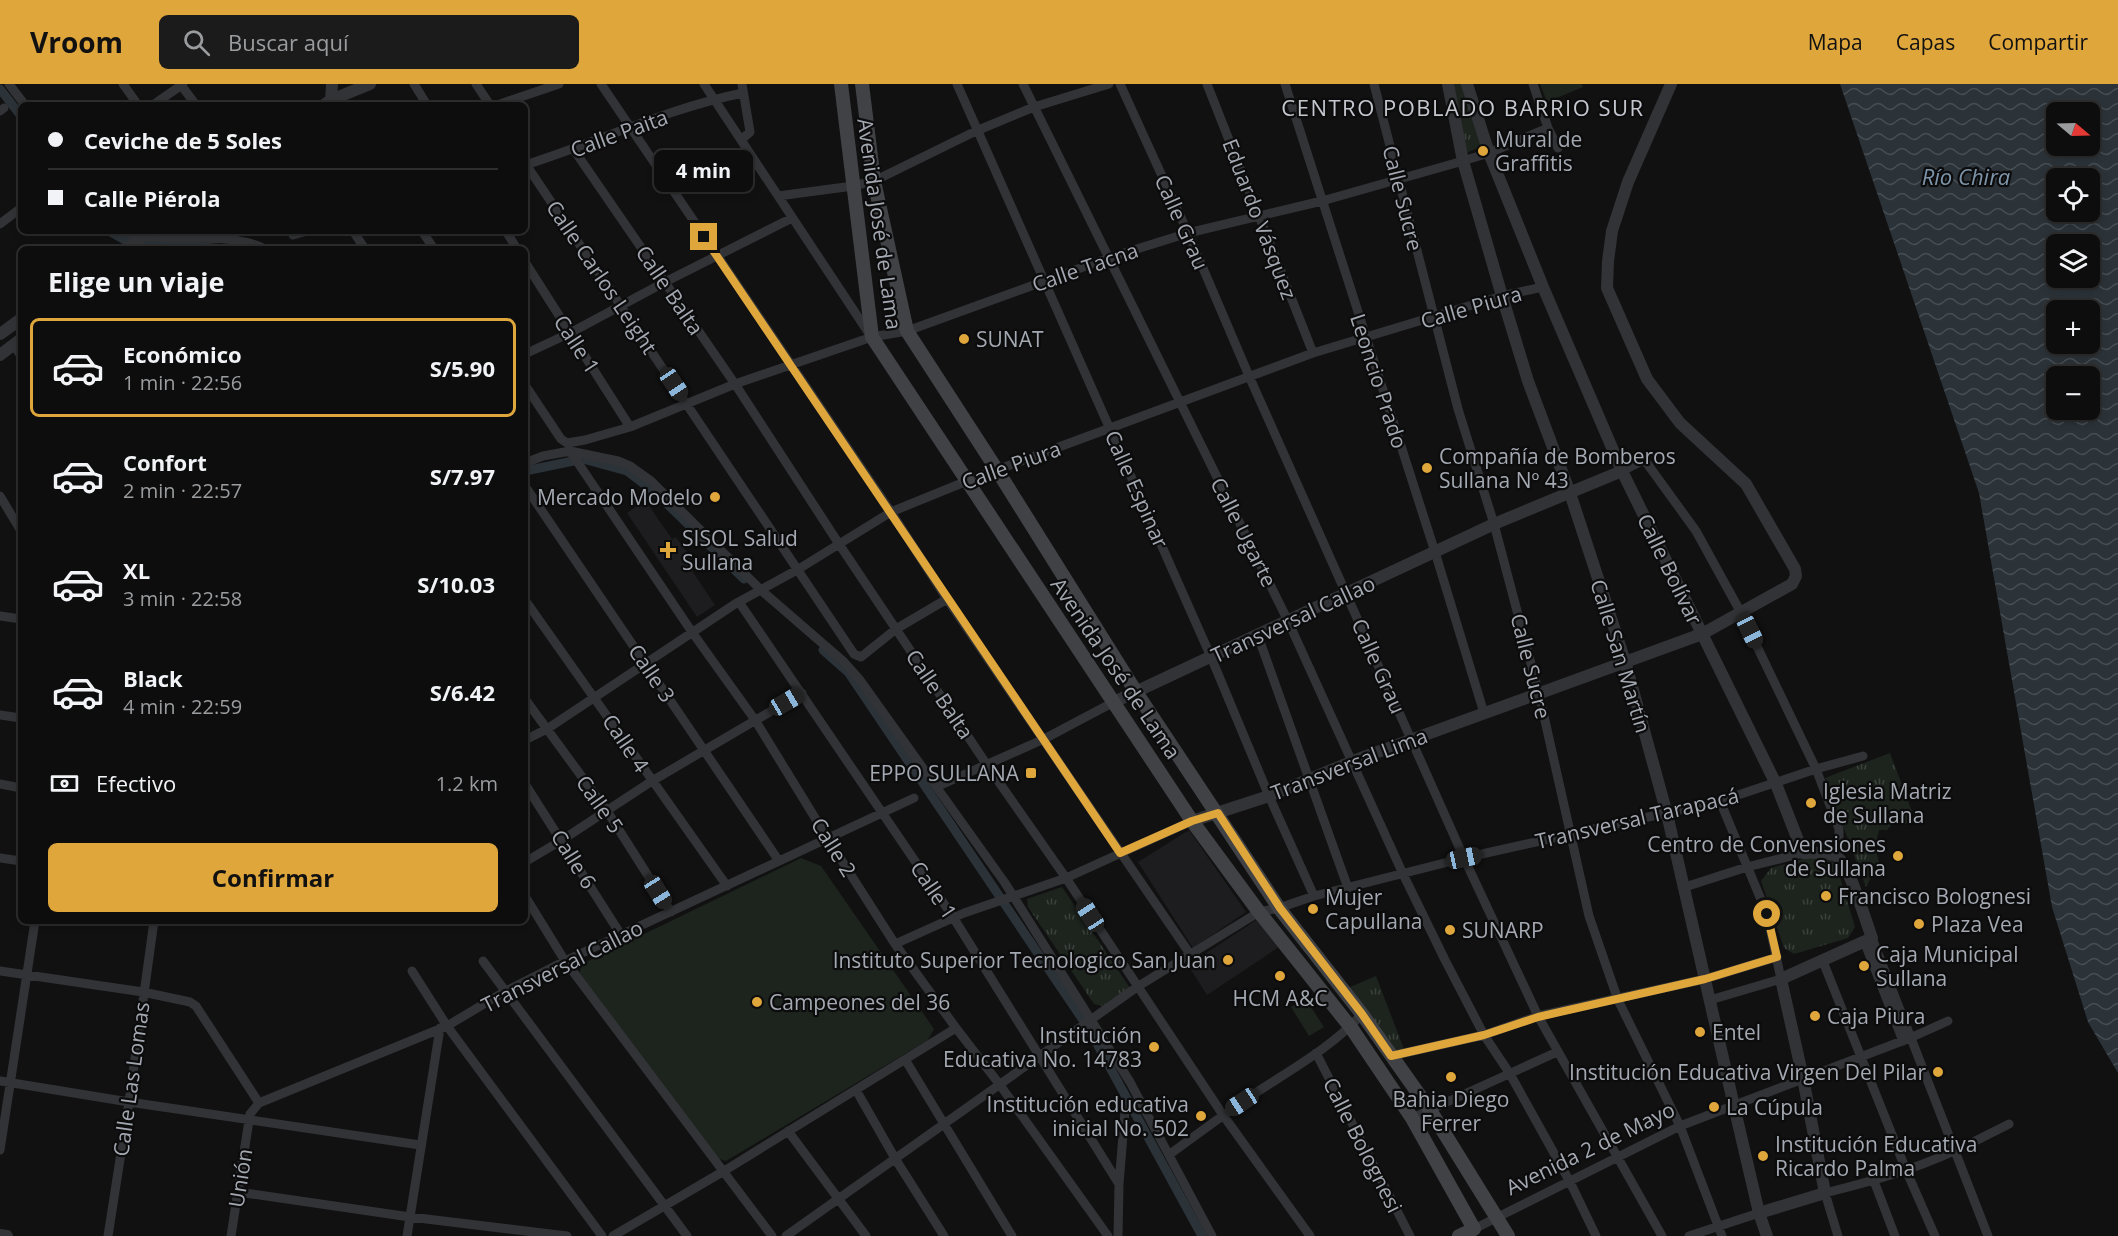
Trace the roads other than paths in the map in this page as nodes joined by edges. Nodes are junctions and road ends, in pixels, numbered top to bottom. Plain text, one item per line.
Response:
1 (9, 84) edge
2 (123, 84) edge
3 (332, 84) edge
4 (370, 84) edge
5 (414, 84) edge
6 (476, 84) edge
7 (559, 84) edge
8 (601, 84) edge
9 (704, 84) edge
10 (841, 84) edge
11 (862, 84) edge
12 (957, 84) edge
13 (1023, 84) edge
14 (1109, 84) edge
15 (1120, 84) edge
16 (1207, 84) edge
17 (1285, 84) edge
18 (1374, 84) edge
19 (1448, 84) edge
20 (1467, 84) edge
21 (1533, 84) edge
22 (1671, 84) edge
23 (182, 85) edge
24 (354, 87) edge
25 (743, 89) edge
26 (713, 99) junction
27 (23, 102) edge
28 (136, 102) edge
29 (157, 102) edge
30 (194, 102) edge
31 (330, 102) edge
32 (332, 102) edge
33 (425, 102) edge
34 (488, 102) edge
35 (506, 102) edge
36 (1034, 107) junction
37 (630, 128) junction
38 (1548, 128) junction
39 (976, 131) junction
40 (742, 140) junction
41 (1558, 148) dead end
42 (574, 150) junction
43 (1489, 153) junction
44 (1463, 161) junction
45 (528, 163) edge
46 (528, 168) edge
47 (1398, 180) junction
48 (874, 181) junction
49 (853, 186) junction
50 (778, 196) junction
51 (1322, 201) junction
52 (18, 210) edge
53 (1259, 216) junction
54 (792, 218) junction
55 (0, 224) edge
56 (1188, 233) junction
57 (131, 234) edge
58 (147, 234) edge
59 (296, 234) edge
60 (293, 235) dead end
61 (130, 246) edge
62 (259, 246) edge
63 (717, 256) junction
64 (1108, 258) junction
65 (528, 266) edge
66 (1044, 281) junction
67 (665, 282) junction
68 (1543, 287) junction
69 (1502, 296) junction
70 (621, 306) junction
71 (1433, 317) junction
72 (18, 321) edge
73 (907, 331) junction
74 (570, 333) junction
75 (0, 334) edge
76 (872, 337) junction
77 (1365, 338) junction
78 (17, 342) edge
79 (528, 353) edge
80 (1312, 353) junction
81 (0, 355) edge
82 (791, 365) junction
83 (1249, 376) junction
84 (735, 384) junction
85 (528, 390) edge
86 (687, 403) junction
87 (1179, 403) junction
88 (630, 427) junction
89 (1110, 429) junction
90 (570, 451) junction
91 (528, 462) edge
92 (997, 470) junction
93 (1622, 471) junction
94 (967, 481) junction
95 (528, 490) edge
96 (1570, 493) junction
97 (0, 496) edge
98 (891, 512) junction
99 (1494, 524) junction
100 (18, 526) edge
101 (839, 544) junction
102 (1434, 552) junction
103 (797, 570) junction
104 (762, 591) junction
105 (1347, 594) junction
106 (947, 599) junction
107 (739, 602) junction
108 (528, 604) edge
109 (1740, 611) junction
110 (0, 616) edge
111 (18, 619) edge
112 (1288, 621) junction
113 (896, 629) junction
114 (692, 632) junction
115 (1702, 634) junction
116 (1258, 636) junction
117 (1211, 657) junction
118 (1625, 661) junction
119 (646, 664) junction
120 (1136, 692) junction
121 (802, 693) junction
122 (1539, 694) junction
123 (594, 696) junction
124 (1114, 702) junction
125 (528, 703) edge
126 (1484, 713) junction
127 (0, 716) edge
128 (18, 718) edge
129 (755, 720) junction
130 (547, 729) junction
131 (528, 738) edge
132 (1044, 739) junction
133 (1412, 739) junction
134 (704, 750) junction
135 (1863, 756) dead end
136 (1353, 761) junction
137 (987, 765) junction
138 (1816, 769) junction
139 (1309, 778) junction
140 (652, 781) junction
141 (0, 784) edge
142 (943, 784) dead end
143 (1776, 784) junction
144 (18, 787) edge
145 (528, 789) edge
146 (1269, 796) junction
147 (914, 798) dead end
148 (1720, 801) junction
149 (607, 811) junction
150 (882, 812) junction
151 (1218, 813) junction
152 (1667, 814) junction
153 (1192, 821) junction
154 (1570, 835) junction
155 (828, 839) junction
156 (562, 840) junction
157 (1120, 853) junction
158 (1803, 853) junction
159 (1836, 856) junction
160 (0, 858) edge
161 (1464, 858) junction
162 (528, 860) edge
163 (18, 861) edge
164 (779, 861) junction
165 (1748, 867) junction
166 (1403, 874) junction
167 (1066, 878) junction
168 (727, 886) junction
169 (1685, 887) junction
170 (1348, 888) junction
171 (1314, 896) junction
172 (528, 901) edge
173 (1280, 908) junction
174 (671, 912) junction
175 (1259, 912) junction
176 (953, 917) junction
177 (35, 924) edge
178 (154, 924) edge
179 (621, 935) junction
180 (1868, 940) junction
181 (895, 944) junction
182 (1190, 954) junction
183 (1777, 957) junction
184 (1822, 959) junction
185 (483, 961) dead end
186 (565, 961) junction
187 (0, 971) edge
188 (412, 971) dead end
189 (28, 974) junction
190 (1705, 979) junction
191 (1781, 979) junction
192 (1137, 987) junction
193 (143, 992) junction
194 (504, 992) junction
195 (1618, 1000) junction
196 (1710, 1000) junction
197 (1362, 1014) junction
198 (1538, 1017) junction
199 (1948, 1021) dead end
200 (443, 1027) junction
201 (1350, 1027) junction
202 (956, 1028) junction
203 (1484, 1035) junction
204 (1906, 1040) junction
205 (1557, 1052) junction
206 (1316, 1053) junction
207 (1391, 1056) junction
208 (1041, 1057) junction
209 (1861, 1057) junction
210 (906, 1061) junction
211 (1510, 1074) junction
212 (1803, 1078) junction
213 (0, 1081) edge
214 (11, 1082) junction
215 (1000, 1085) junction
216 (856, 1090) junction
217 (129, 1102) junction
218 (259, 1103) junction
219 (1734, 1106) junction
220 (1430, 1110) junction
221 (1125, 1111) dead end
222 (1223, 1115) junction
223 (1412, 1118) junction
224 (249, 1120) junction
225 (945, 1122) junction
226 (2009, 1124) dead end
227 (1680, 1126) junction
228 (788, 1131) junction
229 (420, 1145) junction
230 (0, 1150) edge
231 (1954, 1151) junction
232 (1170, 1154) junction
233 (1618, 1157) junction
234 (896, 1160) junction
235 (1906, 1170) junction
236 (724, 1171) junction
237 (1874, 1181) junction
238 (1570, 1182) junction
239 (1119, 1184) junction
240 (238, 1192) junction
241 (1825, 1193) junction
242 (838, 1200) junction
243 (664, 1204) junction
244 (1759, 1213) junction
245 (410, 1217) junction
246 (1496, 1218) junction
247 (1474, 1228) junction
248 (1720, 1231) edge
249 (1103, 1234) edge
250 (0, 1235) edge
251 (7, 1236) edge
252 (108, 1236) edge
253 (231, 1236) edge
254 (407, 1236) edge
255 (567, 1236) edge
256 (602, 1236) edge
257 (613, 1236) edge
258 (687, 1236) edge
259 (772, 1236) edge
260 (786, 1236) edge
261 (866, 1236) edge
262 (944, 1236) edge
263 (1012, 1236) edge
264 (1118, 1236) edge
265 (1212, 1236) edge
266 (1310, 1236) edge
267 (1410, 1236) edge
268 (1459, 1236) edge
269 (1508, 1236) edge
270 (1596, 1236) edge
271 (1662, 1236) edge
272 (1689, 1236) edge
273 (1767, 1236) edge
274 (1838, 1236) edge
275 (1895, 1236) edge
276 (1935, 1236) edge
277 (1988, 1236) edge

1 - 27 street
2 - 28 street
3 - 31 street
4 - 24 street
5 - 33 street
6 - 34 street
7 - 35 street
8 - 37 street
9 - 26 street
10 - 49 main road, Avenida José de Lama
11 - 48 main road, Avenida José de Lama
12 - 39 street, Calle Espinar
13 - 36 street, Calle Ugarte
14 - 36 street
15 - 56 street, Calle Grau
16 - 53 street, Eduardo Vásquez
17 - 51 street, Leoncio Prado
18 - 47 street, Calle Sucre
19 - 44 street, Calle San Martín
20 - 43 street, Calle Bolívar
21 - 38 street
22 - 109 street, Transversal Lima
23 - 29 street
23 - 30 street
24 - 32 street
25 - 26 street, Calle Paita
25 - 40 street
26 - 37 street, Calle Paita
26 - 40 street
36 - 39 street
36 - 64 street, Calle Ugarte
37 - 42 street, Calle Paita
37 - 63 street
38 - 41 street
38 - 43 street, Calle Tacna
39 - 48 street
39 - 66 street, Calle Espinar
40 - 50 street
42 - 45 street, Calle Paita
42 - 67 street, Calle Balta
43 - 44 street, Calle Tacna
43 - 68 street, Calle Bolívar
44 - 47 street, Calle Tacna
44 - 69 street, Calle San Martín
46 - 70 street, Calle Carlos Leight
47 - 51 street, Calle Tacna
47 - 71 street, Calle Sucre
48 - 49 street
48 - 73 main road, Avenida José de Lama
49 - 50 street
49 - 76 main road, Avenida José de Lama
50 - 54 street
51 - 53 street, Calle Tacna
51 - 77 street, Leoncio Prado
52 - 55 street
53 - 56 street, Calle Tacna
53 - 80 street, Eduardo Vásquez
54 - 63 street
54 - 76 street
56 - 64 street, Calle Tacna
56 - 83 street, Calle Grau
57 - 62 street
58 - 61 street
59 - 60 street
63 - 67 street
63 - 82 street
64 - 66 street, Calle Tacna
64 - 87 street, Calle Ugarte
65 - 74 street, Calle 1
66 - 73 street, Calle Tacna
66 - 89 street, Calle Espinar
67 - 70 street
67 - 84 street, Calle Balta
68 - 69 street, Calle Piura
68 - 93 street, Calle Bolívar
69 - 71 street, Calle Piura
69 - 96 street, Calle San Martín
70 - 74 street
70 - 86 street, Calle Carlos Leight
71 - 77 street, Calle Piura
71 - 99 street, Calle Sucre
72 - 75 street
73 - 76 street, Calle Tacna
73 - 92 main road, Avenida José de Lama
74 - 79 street
74 - 88 street, Calle 1
76 - 82 street, Calle Tacna
76 - 94 main road, Avenida José de Lama
77 - 80 street, Calle Piura
77 - 102 street, Leoncio Prado
78 - 81 street
80 - 83 street, Calle Piura
82 - 84 street, Calle Tacna
82 - 98 street
83 - 87 street, Calle Piura
83 - 105 street, Calle Grau
84 - 86 street, Calle Tacna
84 - 101 street, Calle Balta
85 - 88 street, Calle Tacna
86 - 88 street, Calle Tacna
86 - 103 street, Calle Carlos Leight
87 - 89 street, Calle Piura
87 - 112 street, Calle Ugarte
89 - 92 street, Calle Piura
89 - 117 street, Calle Espinar
90 - 91 street
90 - 104 street
90 - 114 street, Calle 2
92 - 94 street, Calle Piura
92 - 120 main road, Avenida José de Lama
93 - 96 street, Transversal Callao
93 - 109 street, Transversal Callao
93 - 115 street, Calle Bolívar
94 - 98 street, Calle Piura
94 - 124 main road, Avenida José de Lama
95 - 119 street, Calle 3
96 - 99 street, Transversal Callao
96 - 118 street, Calle San Martín
97 - 100 street
98 - 101 street, Calle Piura
98 - 106 street
99 - 102 street, Transversal Callao
99 - 122 street, Calle Sucre
101 - 103 street, Calle Piura
101 - 113 street, Calle Balta
102 - 105 street, Transversal Callao
102 - 126 street, Leoncio Prado
103 - 104 street, Calle Piura
103 - 113 street, Calle Carlos Leight
104 - 107 street, Calle Piura
104 - 232 street
105 - 112 street, Transversal Callao
105 - 133 street, Calle Grau
106 - 113 street
106 - 132 street
107 - 114 street, Calle Piura
107 - 121 street, Calle 1
108 - 123 street, Calle 4
109 - 115 street, Transversal Lima
109 - 138 street
110 - 111 street
112 - 116 street, Transversal Callao
112 - 136 street, Calle Ugarte
113 - 137 street, Calle Balta
114 - 119 street, Calle Piura
114 - 129 street, Calle 2
115 - 118 street, Transversal Lima
115 - 143 street, Calle Bolívar
116 - 117 street, Transversal Callao
116 - 139 street
117 - 120 street, Transversal Callao
117 - 146 street, Calle Espinar
118 - 122 street, Transversal Lima
118 - 152 street, Calle San Martín
119 - 123 street, Calle Piura
119 - 134 street, Calle 3
120 - 124 street, Transversal Callao
120 - 151 main road, Avenida José de Lama
121 - 129 street
121 - 150 street, Calle 1
122 - 126 street, Transversal Lima
122 - 154 street, Calle Sucre
123 - 130 street, Calle Piura
123 - 140 street, Calle 4
124 - 132 street, Transversal Callao
124 - 153 main road, Avenida José de Lama
125 - 130 street, Calle 5
126 - 133 street, Transversal Lima
127 - 128 street
129 - 134 street
129 - 155 street, Calle 2
130 - 131 street, Calle Piura
130 - 149 street, Calle 5
132 - 137 street, Transversal Callao
132 - 157 street
133 - 136 street, Transversal Lima
133 - 161 street, Calle Grau
134 - 140 street
134 - 164 street, Calle 3
135 - 138 street, Transversal Tarapacá
136 - 139 street, Transversal Lima
136 - 166 street, Calle Ugarte
137 - 142 street, Transversal Callao
137 - 167 street, Calle Balta
138 - 143 street, Transversal Tarapacá
138 - 159 street
139 - 146 street, Transversal Lima
139 - 170 street
140 - 149 street
140 - 168 street, Calle 4
141 - 144 street
143 - 148 street, Transversal Tarapacá
143 - 158 street, Calle Bolívar
145 - 156 street, Calle 6
146 - 151 street, Transversal Lima
146 - 171 street, Calle Espinar
147 - 150 street, Transversal Callao
148 - 152 street, Transversal Tarapacá
148 - 165 street
149 - 156 street
149 - 174 street, Calle 5
150 - 155 street, Transversal Callao
150 - 176 street, Calle 1
151 - 153 street, Transversal Lima
151 - 173 main road, Avenida José de Lama
152 - 154 street, Transversal Tarapacá
152 - 169 street, Calle San Martín
153 - 157 street, Transversal Lima
153 - 175 main road, Avenida José de Lama
154 - 161 street, Transversal Tarapacá
154 - 195 street, Calle Sucre
155 - 164 street, Transversal Callao
155 - 181 street, Calle 2
156 - 162 street
156 - 179 street, Calle 6
157 - 167 street, Transversal Lima
157 - 182 street
158 - 159 street
158 - 165 street
159 - 180 street
160 - 163 street
161 - 166 street, Transversal Tarapacá
161 - 198 street, Calle Grau
164 - 168 street, Transversal Callao
165 - 169 street
165 - 183 street
166 - 170 street, Transversal Tarapacá
166 - 203 street, Calle Ugarte
167 - 176 street, Transversal Lima
167 - 192 street, Calle Balta
168 - 174 street, Transversal Callao
169 - 190 street, Calle San Martín
170 - 171 street, Transversal Tarapacá
171 - 173 street, Transversal Tarapacá
172 - 186 street
173 - 175 street, Transversal Tarapacá
173 - 197 main road, Avenida José de Lama
174 - 179 street, Transversal Callao
175 - 182 street, Transversal Tarapacá
175 - 201 main road, Avenida José de Lama
176 - 181 street, Transversal Lima
176 - 208 street, Calle 1
177 - 189 street
178 - 193 street, Calle Las Lomas
179 - 186 street, Transversal Callao
180 - 184 street
180 - 204 street
181 - 202 street, Calle 2
182 - 192 street, Transversal Tarapacá
183 - 190 street
183 - 191 street
184 - 191 street
184 - 209 street
185 - 194 street
186 - 194 street, Transversal Callao
186 - 236 street
187 - 189 street
188 - 200 street
189 - 193 street
189 - 214 street
190 - 195 street
190 - 196 street, Calle San Martín
191 - 196 street
191 - 212 street
192 - 208 street, Transversal Tarapacá
192 - 222 street, Calle Balta
193 - 217 street, Calle Las Lomas
193 - 218 street
194 - 200 street, Transversal Callao
194 - 243 street
195 - 198 street
195 - 227 street, Calle Sucre
196 - 219 street, Calle San Martín
197 - 201 street
197 - 207 main road, Avenida José de Lama
198 - 203 street
198 - 205 street, Calle Grau
199 - 204 street, Avenida 2 de Mayo
200 - 218 street, Transversal Callao
200 - 229 street
200 - 256 street
201 - 206 street
201 - 223 main road, Avenida José de Lama
202 - 210 street
202 - 215 street, Calle 2
203 - 207 street
203 - 211 street, Calle Ugarte
204 - 209 street, Avenida 2 de Mayo
204 - 231 street
205 - 211 street
205 - 233 street, Calle Grau
206 - 222 street
206 - 267 street, Calle Bolognesi
207 - 220 main road, Avenida José de Lama
208 - 215 street, Transversal Tarapacá
208 - 239 street, Calle 1
209 - 212 street, Avenida 2 de Mayo
209 - 235 street
210 - 216 street
210 - 225 street
211 - 220 street
211 - 238 street, Calle Ugarte
212 - 219 street, Avenida 2 de Mayo
212 - 241 street
213 - 214 street
214 - 217 street
214 - 230 street
215 - 225 street, Transversal Tarapacá
215 - 249 street, Calle 2
216 - 228 street
216 - 234 street
217 - 224 street
217 - 252 street, Calle Las Lomas
218 - 224 street
219 - 227 street, Avenida 2 de Mayo
219 - 244 street, Calle San Martín
220 - 223 street
220 - 246 main road, Avenida José de Lama
221 - 239 street
222 - 232 street
222 - 266 street, Calle Balta
223 - 247 main road, Avenida José de Lama
224 - 229 street
224 - 240 street, Unión
225 - 234 street, Transversal Tarapacá
225 - 263 street
226 - 231 street
227 - 233 street, Avenida 2 de Mayo
227 - 248 street, Calle Sucre
228 - 236 street
228 - 242 street
229 - 245 street
231 - 235 street
231 - 277 street
232 - 265 street
233 - 238 street, Avenida 2 de Mayo
233 - 271 street, Calle Grau
234 - 242 street, Transversal Tarapacá
234 - 262 street
235 - 237 street
235 - 276 street
236 - 243 street
236 - 259 street
237 - 241 street
237 - 275 street
238 - 246 street, Avenida 2 de Mayo
238 - 270 street, Calle Ugarte
239 - 264 street
240 - 245 street
240 - 253 street, Unión
241 - 244 street
241 - 274 street
242 - 260 street, Transversal Tarapacá
242 - 261 street
243 - 257 street
243 - 258 street
244 - 248 street
244 - 273 street, Calle San Martín
245 - 254 street
245 - 255 street
246 - 247 street, Avenida 2 de Mayo
246 - 269 main road, Avenida José de Lama
247 - 268 main road, Avenida 2 de Mayo
248 - 272 street
250 - 251 street

